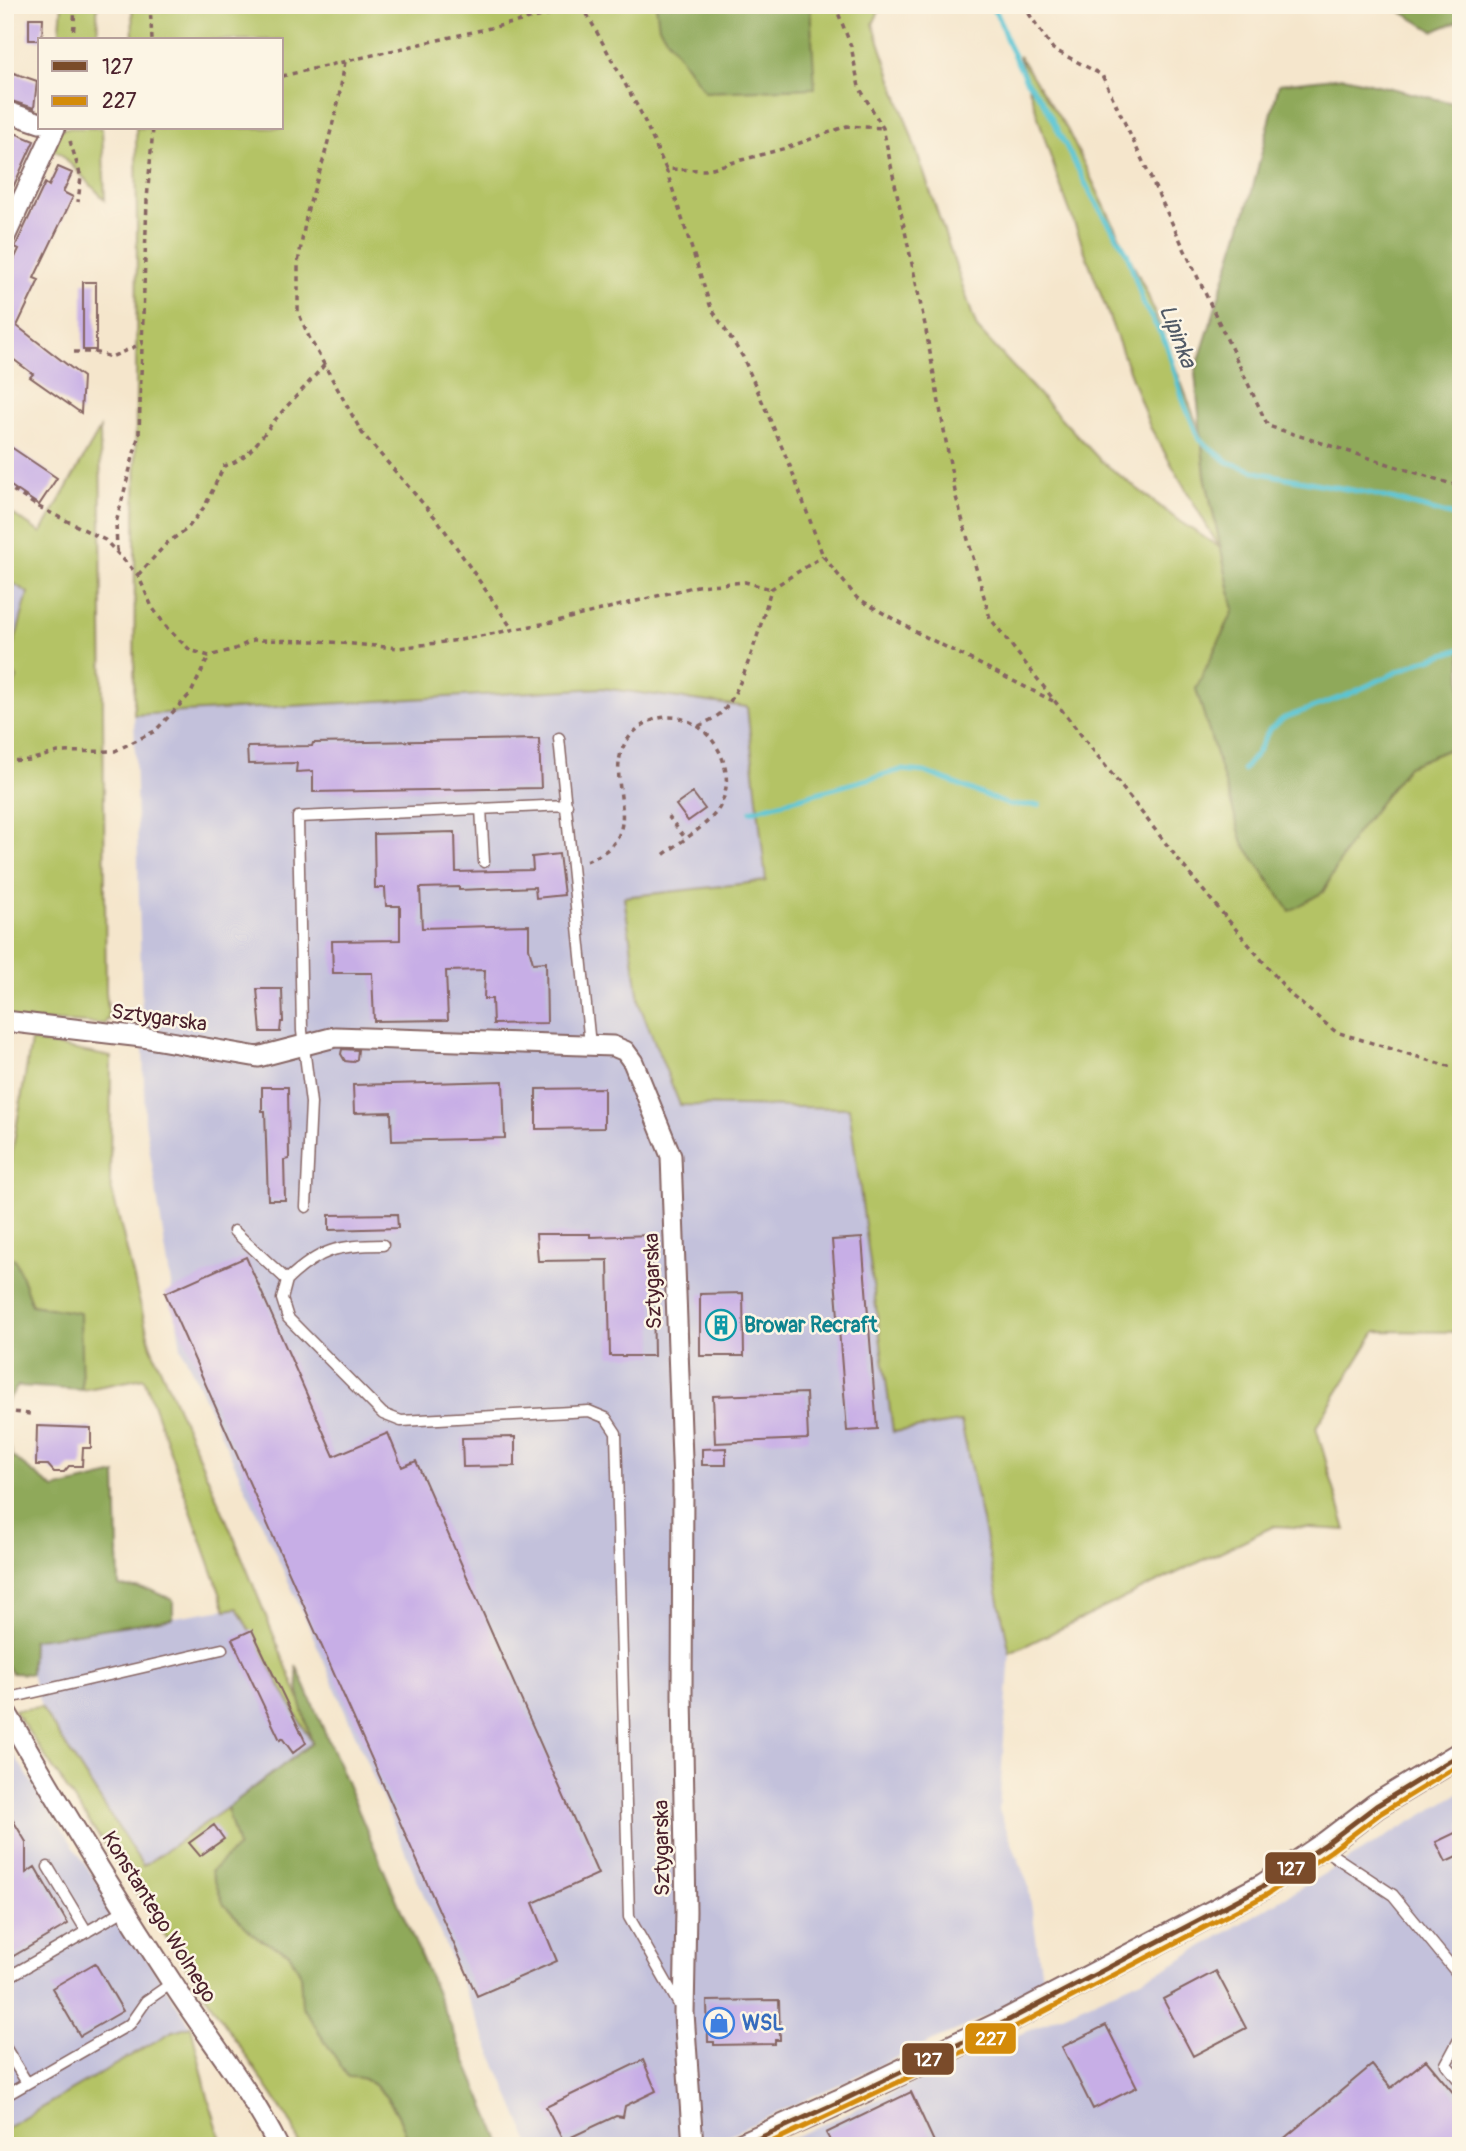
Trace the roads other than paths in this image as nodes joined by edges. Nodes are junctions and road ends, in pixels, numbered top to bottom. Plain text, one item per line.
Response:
1 (5, 111) edge
2 (38, 121) edge
3 (61, 130) edge
4 (5, 237) edge
5 (559, 738) dead end
6 (567, 805) junction
7 (481, 808) junction
8 (484, 862) dead end
9 (5, 1021) edge
10 (590, 1045) junction
11 (305, 1046) junction
12 (306, 1207) dead end
13 (234, 1231) dead end
14 (383, 1245) dead end
15 (287, 1280) junction
16 (222, 1649) dead end
17 (5, 1699) edge
18 (5, 1710) edge
19 (1461, 1754) edge
20 (1321, 1847) junction
21 (48, 1867) dead end
22 (126, 1909) junction
23 (87, 1932) junction
24 (1461, 1978) edge
25 (5, 1979) edge
26 (172, 1983) junction
27 (684, 2013) junction
28 (1461, 2036) edge
29 (5, 2047) edge
30 (27, 2083) junction
31 (1461, 2083) edge
32 (5, 2096) edge
33 (278, 2146) edge
34 (693, 2146) edge
35 (741, 2146) edge

1 - 2 street
3 - 4 street
5 - 6 lane
6 - 7 lane
6 - 10 lane
7 - 8 lane
7 - 11 lane
9 - 11 street, Sztygarska
10 - 11 street, Sztygarska
10 - 27 street, Sztygarska
11 - 12 lane
13 - 15 lane
14 - 15 lane
15 - 27 lane
16 - 17 lane
18 - 22 street, Konstantego Wolnego
19 - 20 street
20 - 24 lane
20 - 35 street
21 - 23 lane
22 - 23 lane
22 - 26 street, Konstantego Wolnego
23 - 25 lane
26 - 30 lane
26 - 33 street, Konstantego Wolnego
27 - 34 street, Sztygarska
28 - 31 lane
29 - 30 lane
30 - 32 lane

